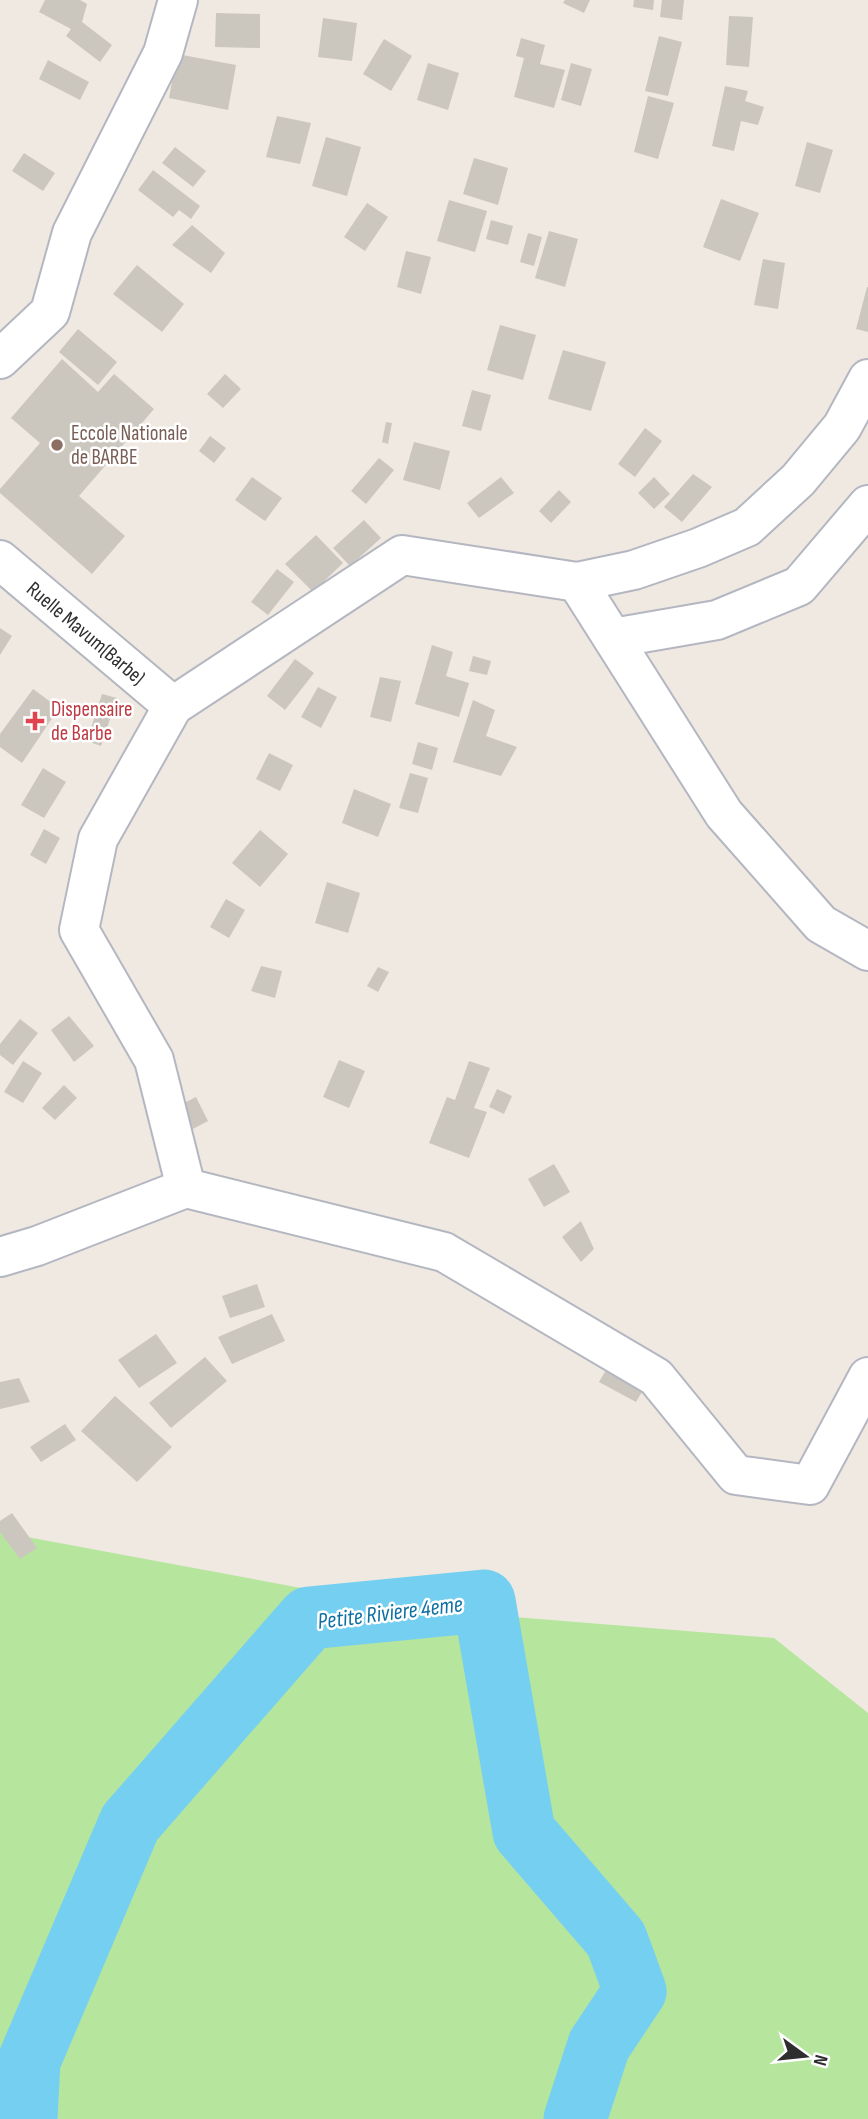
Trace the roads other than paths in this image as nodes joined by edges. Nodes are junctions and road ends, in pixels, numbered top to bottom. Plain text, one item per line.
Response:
1 (178, 0) edge
2 (0, 359) edge
3 (868, 379) edge
4 (868, 505) edge
5 (0, 560) edge
6 (577, 582) junction
7 (613, 638) junction
8 (173, 706) junction
9 (868, 951) edge
10 (186, 1188) junction
11 (0, 1257) edge
12 (868, 1377) edge

1 - 2 street
3 - 6 street
4 - 7 street
5 - 8 street, Ruelle Mavum(Barbe)
6 - 7 street
6 - 8 street
7 - 9 street
8 - 10 street
10 - 11 street
10 - 12 street

